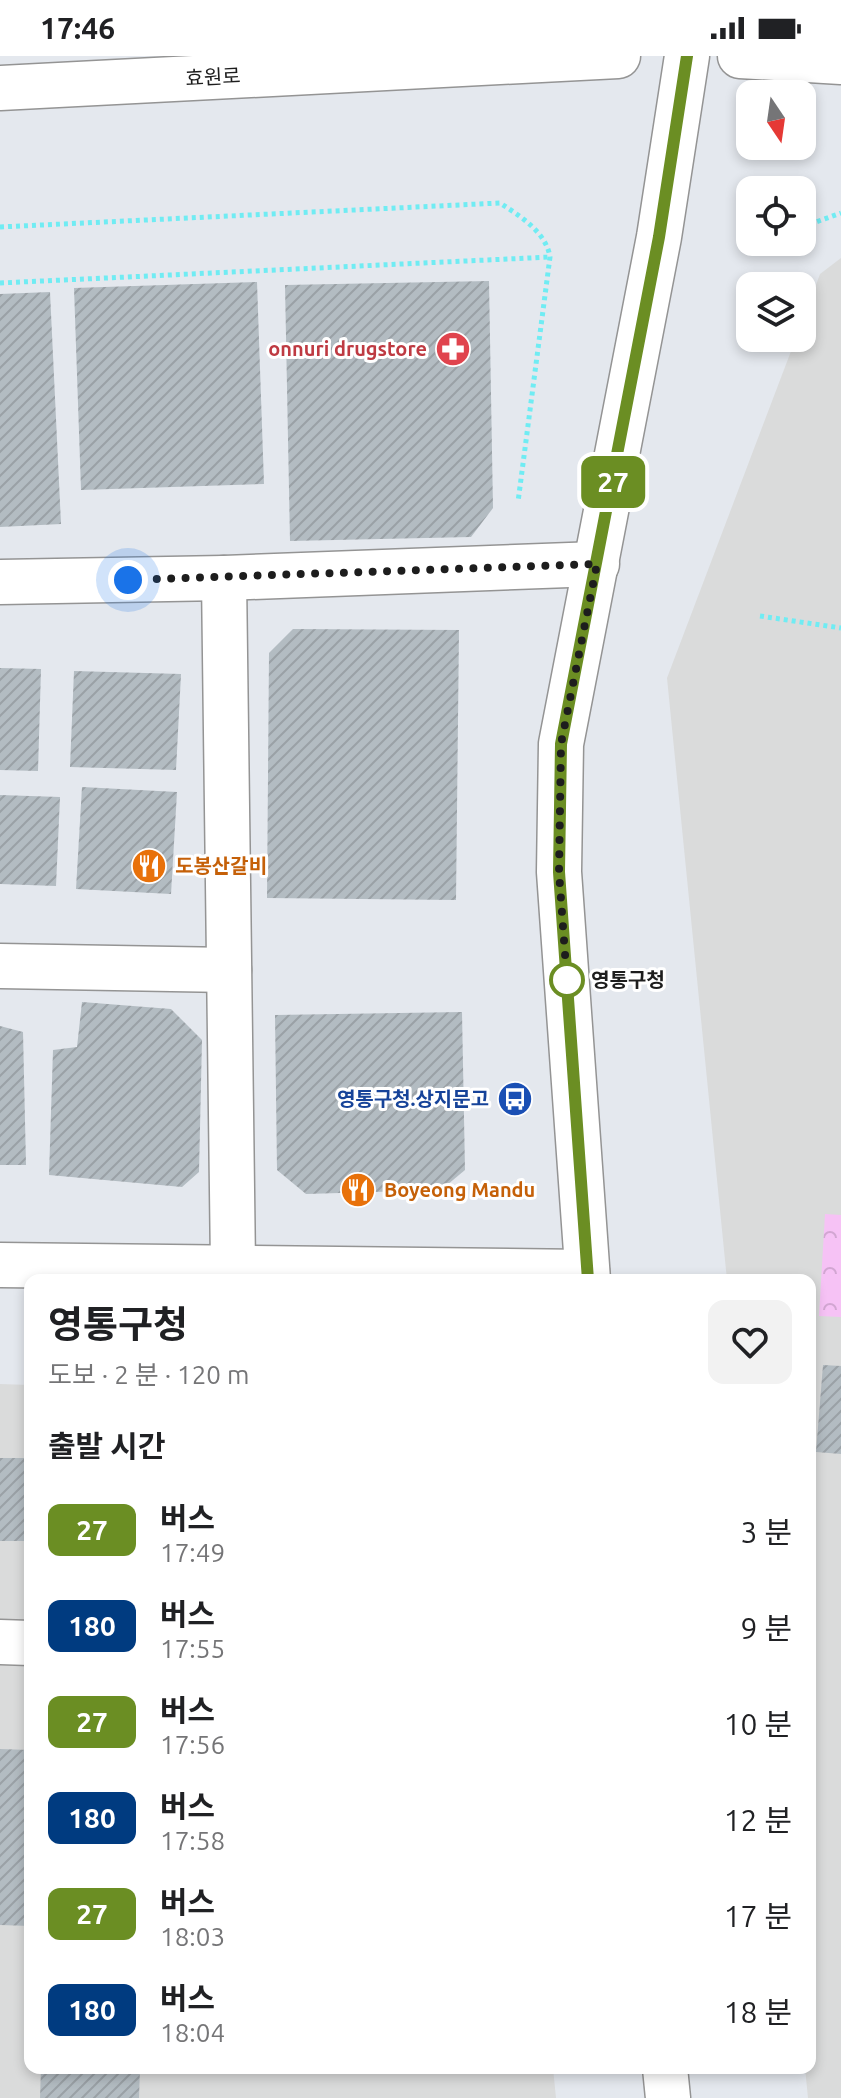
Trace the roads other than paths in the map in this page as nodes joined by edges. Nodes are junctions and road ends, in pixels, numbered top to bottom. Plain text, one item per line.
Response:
1 (618, 56) edge
2 (687, 56) edge
3 (740, 56) edge
4 (841, 62) edge
5 (0, 88) edge
6 (597, 564) junction
7 (224, 578) junction
8 (0, 582) edge
9 (0, 966) edge
10 (229, 970) junction
11 (0, 1265) edge
12 (233, 1266) junction
13 (516, 1274) edge
14 (587, 1274) edge
15 (0, 1642) edge
16 (24, 1643) edge
17 (666, 2074) edge
18 (668, 2098) edge

1 - 5 street, 효원로
2 - 6 street
3 - 4 street
6 - 7 street
6 - 14 street
7 - 8 street
7 - 10 street
9 - 10 street
10 - 12 street
11 - 12 street
12 - 13 street
15 - 16 street
17 - 18 street

